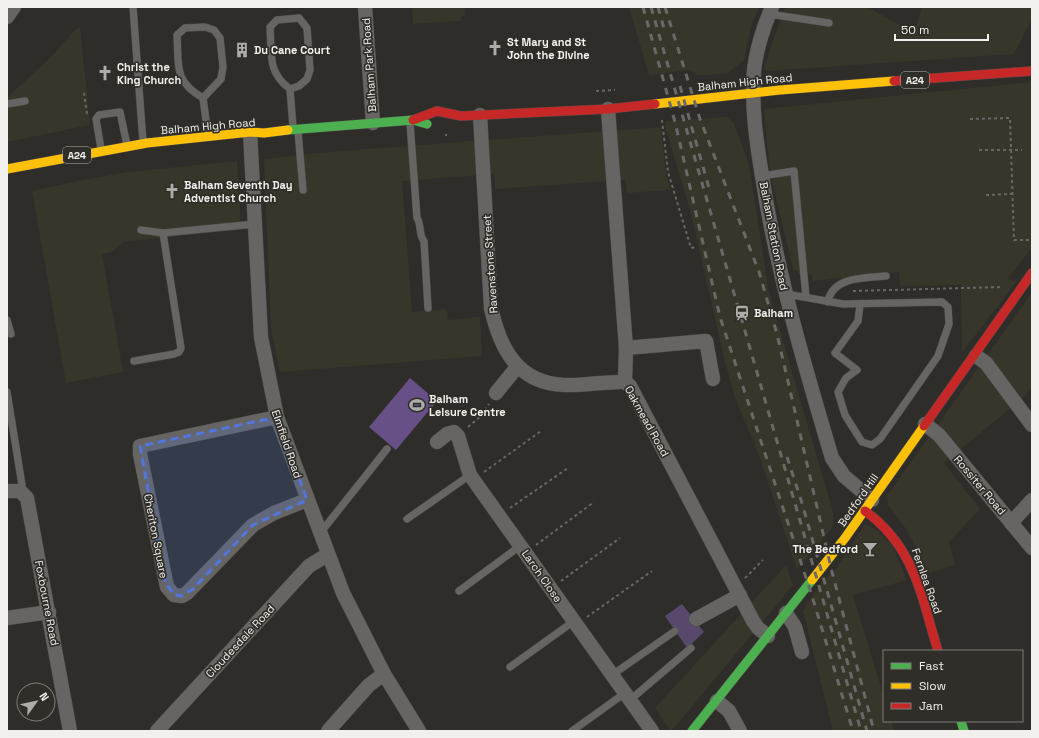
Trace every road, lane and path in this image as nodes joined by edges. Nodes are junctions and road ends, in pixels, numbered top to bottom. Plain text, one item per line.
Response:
1 (14, 7) edge
2 (133, 7) edge
3 (365, 7) edge
4 (771, 10) edge
5 (7, 17) edge
6 (829, 23) dead end
7 (1032, 71) edge
8 (290, 89) junction
9 (84, 93) dead end
10 (753, 93) junction
11 (203, 98) junction
12 (25, 101) dead end
13 (7, 104) edge
14 (608, 109) junction
15 (480, 115) junction
16 (88, 116) dead end
17 (461, 116) junction
18 (970, 119) dead end
19 (411, 120) junction
20 (662, 120) dead end
21 (373, 123) junction
22 (450, 123) dead end
23 (436, 126) dead end
24 (296, 129) junction
25 (250, 132) junction
26 (208, 137) junction
27 (144, 144) junction
28 (127, 146) junction
29 (979, 150) dead end
30 (1011, 150) junction
31 (1022, 150) dead end
32 (101, 151) junction
33 (7, 169) edge
34 (762, 176) junction
35 (303, 190) dead end
36 (1012, 194) junction
37 (986, 195) dead end
38 (255, 224) junction
39 (141, 230) dead end
40 (163, 233) junction
41 (1032, 240) edge
42 (695, 247) dead end
43 (1032, 274) edge
44 (886, 276) dead end
45 (1005, 287) dead end
46 (785, 296) junction
47 (806, 297) junction
48 (828, 302) junction
49 (843, 304) junction
50 (860, 305) junction
51 (428, 308) dead end
52 (7, 320) edge
53 (11, 334) dead end
54 (626, 348) junction
55 (976, 356) junction
56 (134, 362) dead end
57 (517, 367) junction
58 (713, 379) dead end
59 (625, 382) junction
60 (7, 392) edge
61 (496, 393) joint
62 (277, 417) junction
63 (925, 424) junction
64 (1032, 425) edge
65 (541, 431) dead end
66 (458, 436) junction
67 (437, 442) dead end
68 (387, 449) dead end
69 (568, 468) dead end
70 (472, 477) junction
71 (13, 491) edge
72 (307, 500) junction
73 (1032, 500) edge
74 (594, 502) dead end
75 (869, 505) junction
76 (499, 515) junction
77 (407, 519) dead end
78 (1011, 522) junction
79 (318, 530) junction
80 (620, 538) dead end
81 (1032, 548) edge
82 (523, 550) junction
83 (327, 555) junction
84 (763, 560) dead end
85 (652, 570) dead end
86 (551, 589) junction
87 (459, 591) dead end
88 (740, 595) junction
89 (49, 612) junction
90 (786, 613) junction
91 (7, 618) edge
92 (696, 619) dead end
93 (575, 623) junction
94 (675, 631) dead end
95 (768, 636) junction
96 (691, 648) dead end
97 (938, 650) edge
98 (802, 652) dead end
99 (510, 667) dead end
100 (384, 674) junction
101 (612, 675) junction
102 (627, 697) junction
103 (717, 701) junction
104 (70, 731) edge
105 (157, 731) edge
106 (328, 731) edge
107 (419, 731) edge
108 (572, 731) edge
109 (652, 731) edge
110 (692, 731) edge
111 (740, 731) edge

1 - 5 street
2 - 27 lane
3 - 21 street, Balham Park Road
4 - 6 lane
4 - 10 street, Balham Station Road
7 - 10 main road, Balham High Road / A24
8 - 8 lane
8 - 24 lane
9 - 16 path
10 - 14 main road, Balham High Road / A24
10 - 34 street, Balham Station Road
11 - 11 lane
11 - 26 lane
12 - 13 lane
14 - 15 main road, Balham High Road / A24
14 - 54 street, Oakmead Road
15 - 17 main road, Balham High Road / A24
15 - 57 street, Ravenstone Street
17 - 19 main road, Balham High Road / A24
17 - 22 main road, Balham High Road / A24
18 - 30 path
19 - 21 main road, Balham High Road / A24
19 - 23 main road, Balham High Road / A24
19 - 51 lane
20 - 42 path
21 - 24 main road, Balham High Road / A24
24 - 25 main road, Balham High Road / A24
24 - 35 lane
25 - 26 main road, Balham High Road / A24
25 - 38 street, Elmfield Road
26 - 27 main road, Balham High Road / A24
27 - 28 main road, Balham High Road / A24
28 - 32 main road, Balham High Road / A24
28 - 32 lane
29 - 30 path
30 - 31 path
30 - 36 path
32 - 33 main road, Balham High Road / A24
34 - 46 street, Balham Station Road
34 - 47 lane
36 - 37 path
36 - 41 path
38 - 40 lane
38 - 62 street, Elmfield Road
39 - 40 lane
40 - 56 lane
43 - 55 main road, Bedford Hill
44 - 48 lane
45 - 49 path
46 - 47 lane
46 - 75 street, Balham Station Road
47 - 48 lane
48 - 49 lane
49 - 50 lane
50 - 50 lane
52 - 53 lane
54 - 58 street
54 - 59 street, Oakmead Road
55 - 63 main road, Bedford Hill
55 - 64 street
57 - 59 street, Ravenstone Street
57 - 61 street
59 - 88 street, Oakmead Road
60 - 71 lane
61 - 66 path
62 - 72 street, Elmfield Road
62 - 72 street, Cheriton Square
63 - 75 main road, Bedford Hill
63 - 78 street, Rossiter Road
65 - 70 path
66 - 67 street
66 - 70 street, Larch Close
68 - 79 lane
69 - 76 path
70 - 76 street, Larch Close
70 - 77 lane
71 - 89 street, Foxbourne Road
72 - 79 street, Elmfield Road
73 - 78 street
74 - 82 path
75 - 90 main road, Bedford Hill
75 - 97 main road, Fernlea Road
76 - 82 street, Larch Close
78 - 81 street, Rossiter Road
79 - 83 street, Elmfield Road
80 - 86 path
82 - 86 street, Larch Close
82 - 87 lane
83 - 100 street, Elmfield Road
83 - 105 street, Cloudesdale Road
84 - 88 path
85 - 93 path
86 - 93 street, Larch Close
88 - 92 street
88 - 95 street, Oakmead Road
89 - 91 street
89 - 104 street, Foxbourne Road
90 - 95 main road, Bedford Hill
90 - 98 street
93 - 99 lane
93 - 101 street, Larch Close
94 - 101 lane
95 - 103 main road, Bedford Hill
96 - 102 lane
100 - 106 street
100 - 107 street, Elmfield Road
101 - 102 street, Larch Close
102 - 108 lane
102 - 109 street, Larch Close
103 - 110 main road, Bedford Hill
103 - 111 street

